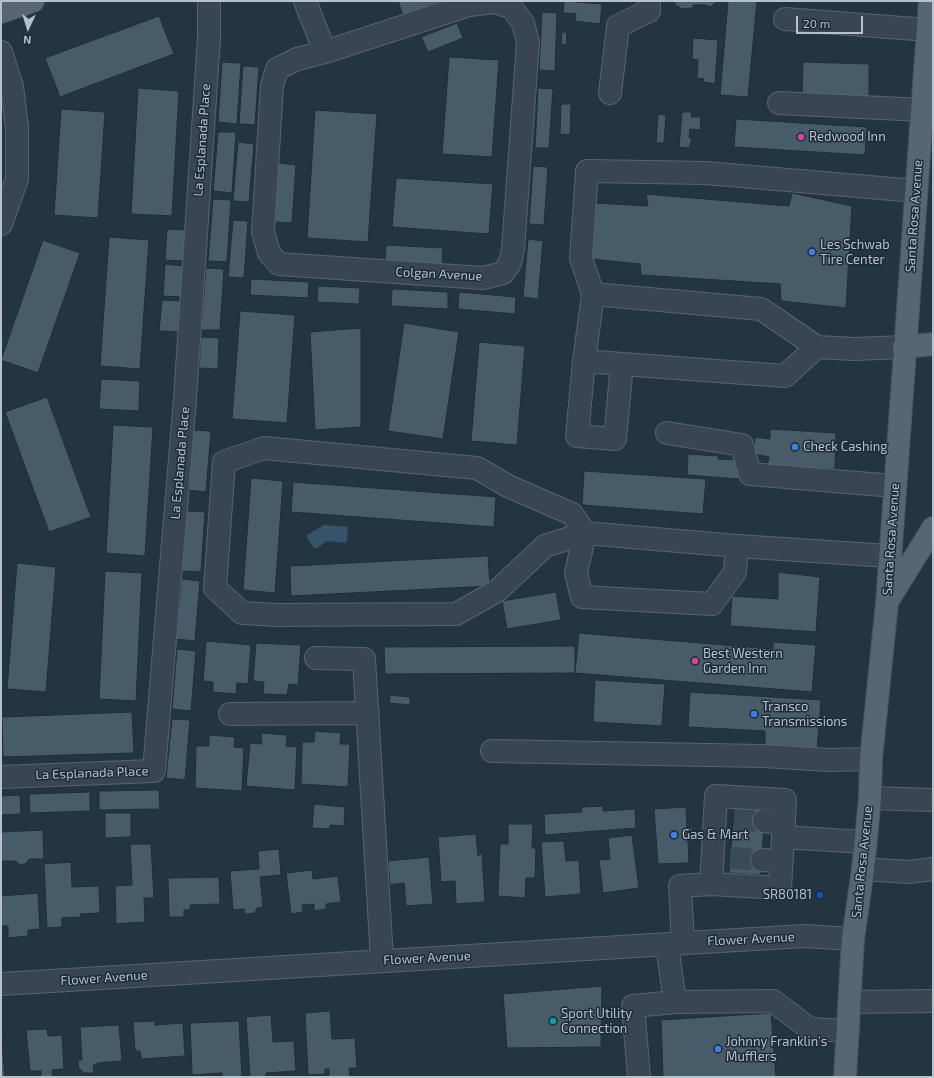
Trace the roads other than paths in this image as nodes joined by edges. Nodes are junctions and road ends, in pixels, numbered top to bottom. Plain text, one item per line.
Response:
1 (209, 1) edge
2 (305, 1) edge
3 (649, 1) edge
4 (930, 1) edge
5 (785, 19) dead end
6 (928, 30) junction
7 (1, 52) edge
8 (325, 52) junction
9 (929, 83) edge
10 (610, 93) dead end
11 (779, 103) dead end
12 (922, 110) junction
13 (916, 191) junction
14 (1, 224) edge
15 (593, 294) junction
16 (933, 344) edge
17 (817, 346) junction
18 (904, 347) junction
19 (584, 361) junction
20 (622, 364) junction
21 (667, 434) dead end
22 (894, 486) junction
23 (933, 528) edge
24 (585, 533) junction
25 (737, 546) junction
26 (889, 556) junction
27 (887, 604) junction
28 (316, 658) dead end
29 (368, 713) junction
30 (230, 714) dead end
31 (492, 751) dead end
32 (871, 759) junction
33 (1, 777) edge
34 (870, 798) junction
35 (933, 800) edge
36 (777, 827) junction
37 (864, 842) junction
38 (933, 869) edge
39 (863, 870) junction
40 (711, 884) junction
41 (853, 939) junction
42 (675, 944) junction
43 (382, 960) junction
44 (1, 984) edge
45 (931, 998) edge
46 (675, 1002) junction
47 (850, 1002) junction
48 (848, 1030) junction
49 (639, 1077) edge
50 (845, 1077) edge

1 - 33 street, La Esplanada Place
2 - 8 street
3 - 10 street
4 - 6 main road, Santa Rosa Avenue
5 - 6 street
6 - 9 main road, Santa Rosa Avenue
7 - 14 street
8 - 8 street, Colgan Avenue
9 - 12 main road, Santa Rosa Avenue
11 - 12 street
12 - 13 main road, Santa Rosa Avenue
13 - 15 street
13 - 18 main road, Santa Rosa Avenue
15 - 17 street
15 - 19 street
16 - 18 main road
17 - 18 street
17 - 20 street
18 - 22 main road, Santa Rosa Avenue
19 - 20 street
19 - 20 street
21 - 22 street
22 - 26 main road, Santa Rosa Avenue
23 - 27 main road
24 - 24 street
24 - 25 street
24 - 25 street
25 - 26 street
26 - 27 main road, Santa Rosa Avenue
27 - 32 main road, Santa Rosa Avenue
28 - 29 street
29 - 30 street
29 - 43 street
31 - 32 street
32 - 34 main road, Santa Rosa Avenue
34 - 35 street
34 - 37 main road, Santa Rosa Avenue
36 - 37 street
36 - 40 street
36 - 40 street
37 - 39 main road, Santa Rosa Avenue
38 - 39 street
39 - 41 main road, Santa Rosa Avenue
40 - 42 street
41 - 42 street, Flower Avenue
41 - 47 main road, Santa Rosa Avenue
42 - 43 street, Flower Avenue
42 - 46 street
43 - 44 street, Flower Avenue
45 - 47 street
46 - 48 street
46 - 49 street
47 - 48 main road, Santa Rosa Avenue
48 - 50 main road, Santa Rosa Avenue

